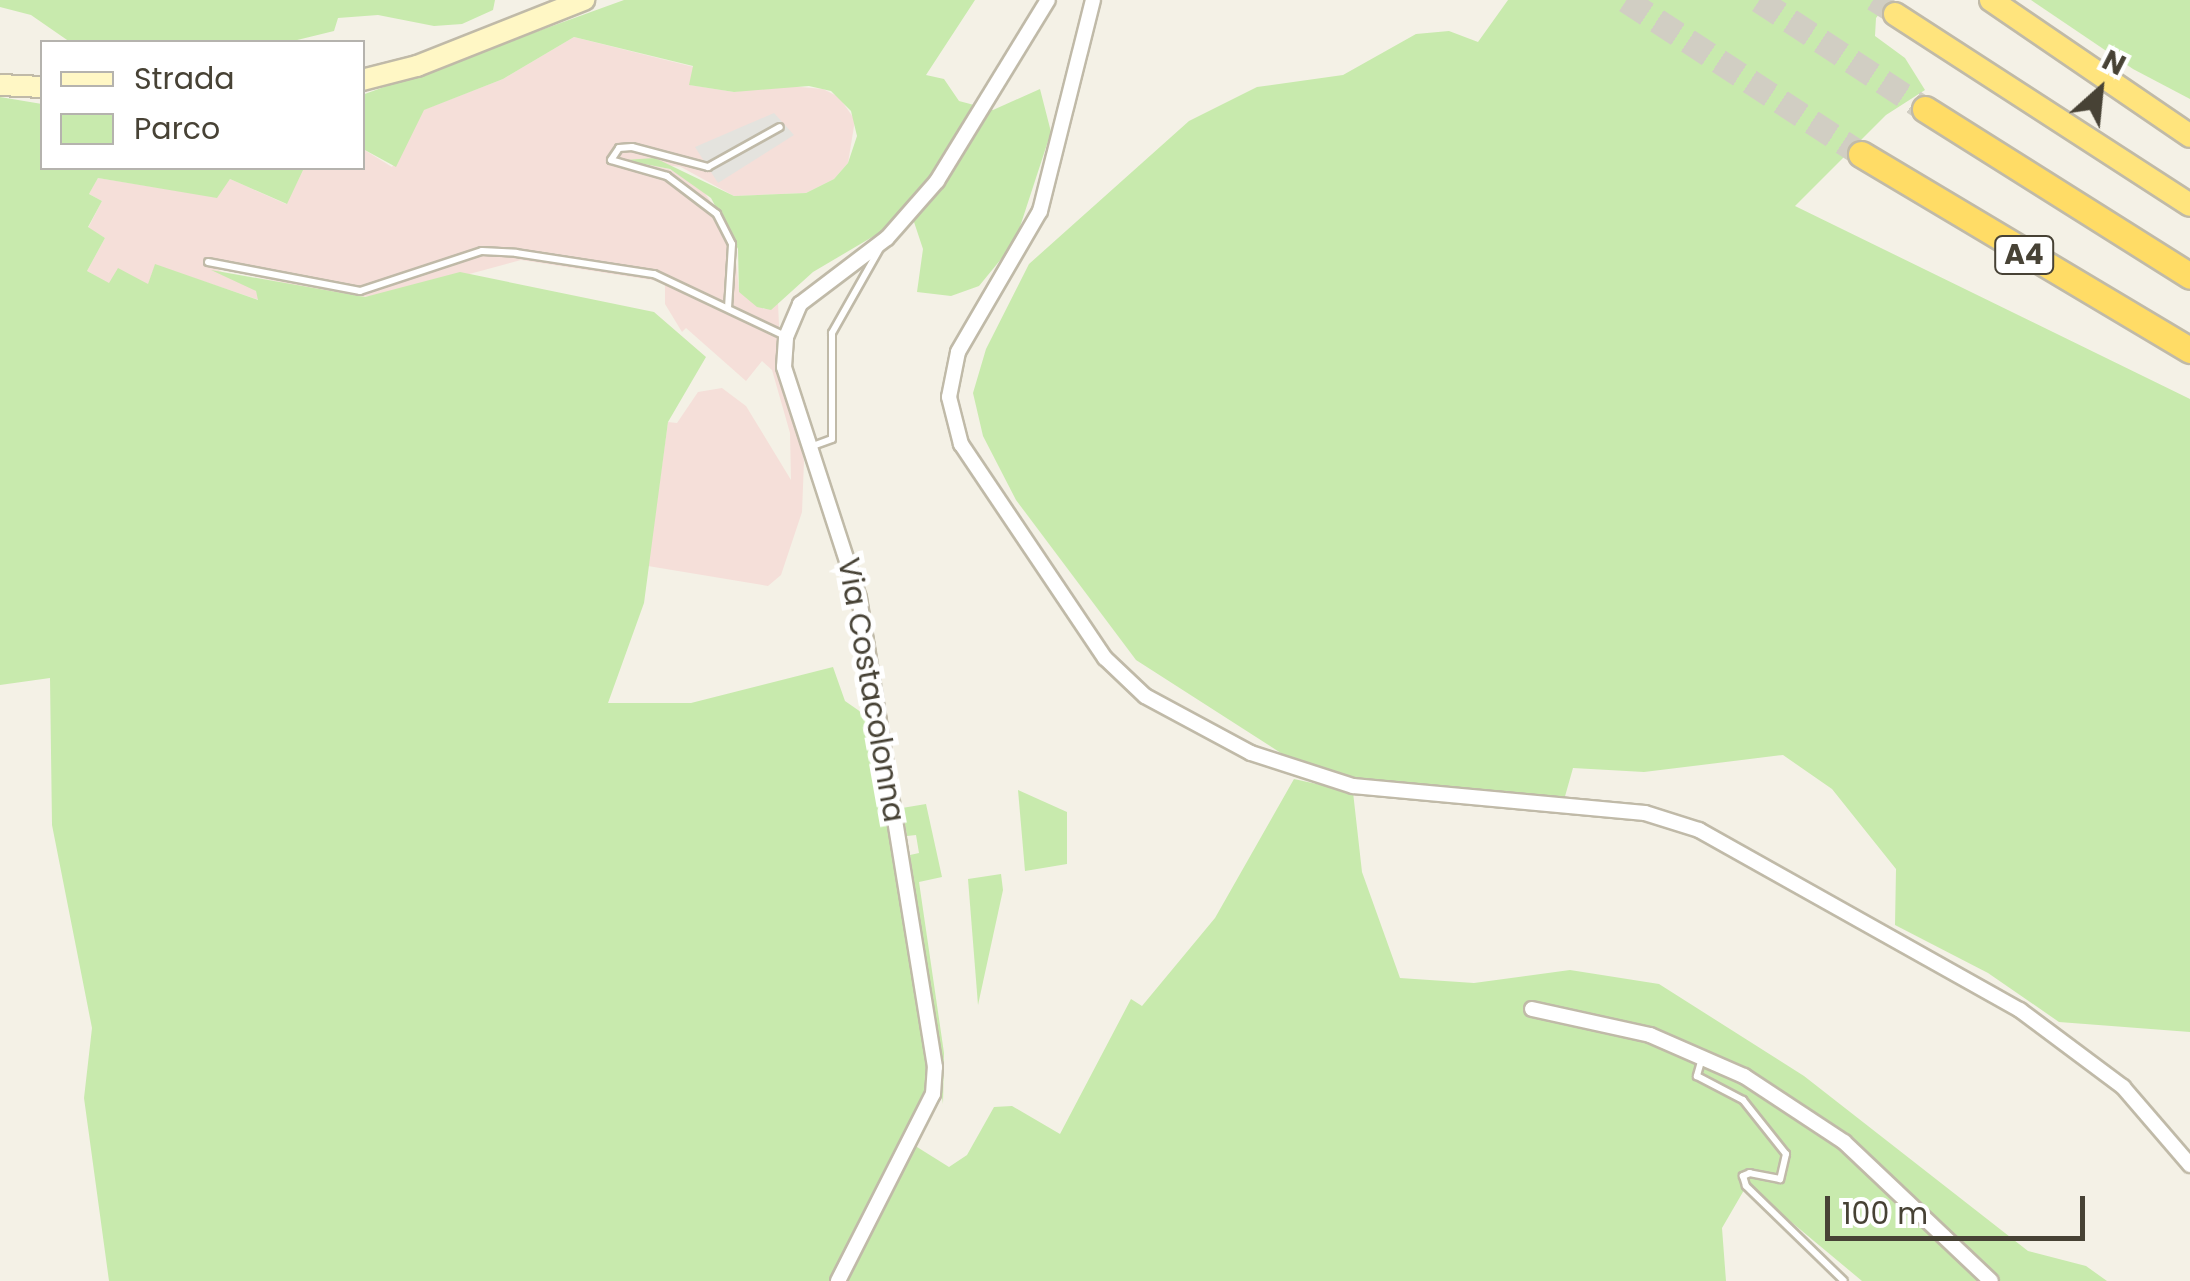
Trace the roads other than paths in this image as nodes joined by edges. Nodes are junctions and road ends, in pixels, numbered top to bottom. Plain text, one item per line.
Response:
1 (584, 0) edge
2 (1048, 0) edge
3 (1093, 0) edge
4 (1991, 0) edge
5 (1895, 14) tunnel mouth
6 (365, 79) edge
7 (0, 85) edge
8 (40, 87) edge
9 (1925, 109) tunnel mouth
10 (780, 127) dead end
11 (2190, 136) edge
12 (1861, 154) tunnel mouth
13 (2190, 205) edge
14 (886, 238) junction
15 (208, 262) dead end
16 (2190, 276) edge
17 (728, 308) junction
18 (786, 337) junction
19 (2190, 350) edge
20 (809, 448) junction
21 (1532, 1009) dead end
22 (1704, 1055) junction
23 (2190, 1165) edge
24 (838, 1281) edge
25 (1844, 1281) edge
26 (1991, 1281) edge

1 - 6 main road
2 - 14 street
3 - 23 street
4 - 11 highway
5 - 13 highway
7 - 8 main road
9 - 16 highway, A4
10 - 17 lane
12 - 19 highway, A4
14 - 18 street
14 - 20 lane
15 - 17 lane
17 - 18 lane
18 - 20 street, Via Costacolonna
20 - 24 street, Via Costacolonna
21 - 22 street
22 - 25 lane
22 - 26 street

